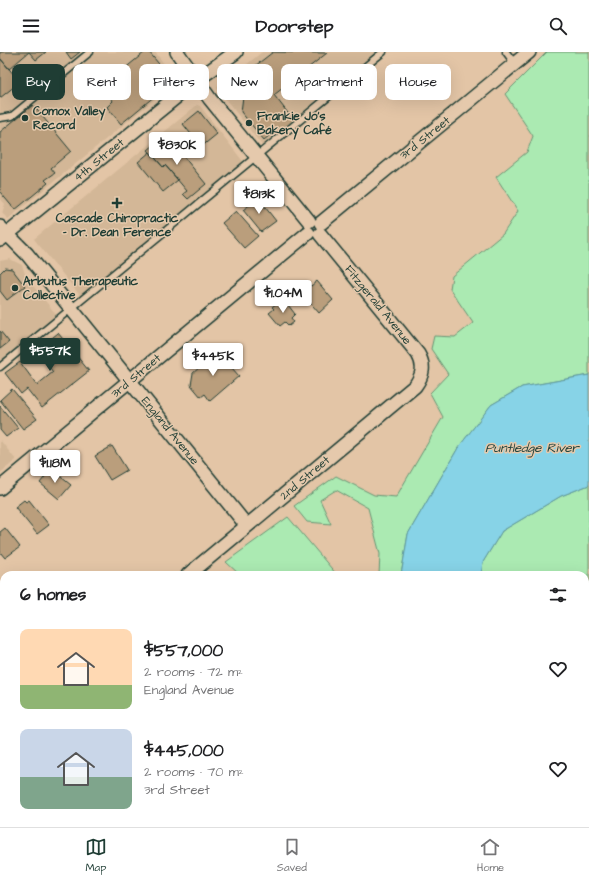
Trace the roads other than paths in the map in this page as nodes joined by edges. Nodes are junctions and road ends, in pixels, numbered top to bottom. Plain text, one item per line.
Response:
1 (90, 52) edge
2 (177, 52) edge
3 (236, 52) edge
4 (383, 52) edge
5 (506, 52) edge
6 (529, 52) edge
7 (186, 64) edge
8 (515, 64) junction
9 (209, 71) edge
10 (209, 98) edge
11 (172, 100) edge
12 (0, 118) edge
13 (256, 155) junction
14 (315, 228) junction
15 (2, 234) edge
16 (70, 309) junction
17 (0, 367) edge
18 (420, 380) joint
19 (130, 382) junction
20 (0, 488) edge
21 (247, 526) junction
22 (193, 571) edge

1 - 12 lane
2 - 7 street, Fitzgerald Avenue
3 - 9 street, 4th Street
4 - 13 lane
5 - 8 lane
6 - 8 street, 3rd Street
8 - 14 street, 3rd Street
10 - 13 street, Fitzgerald Avenue
11 - 15 street, 4th Street
13 - 14 street, Fitzgerald Avenue
13 - 16 lane
14 - 18 street, Fitzgerald Avenue
14 - 19 street, 3rd Street
15 - 16 street, England Avenue
16 - 17 lane
16 - 19 street, England Avenue
18 - 21 street, 2nd Street
19 - 20 street, 3rd Street
19 - 21 street, England Avenue
21 - 22 street, 2nd Street

